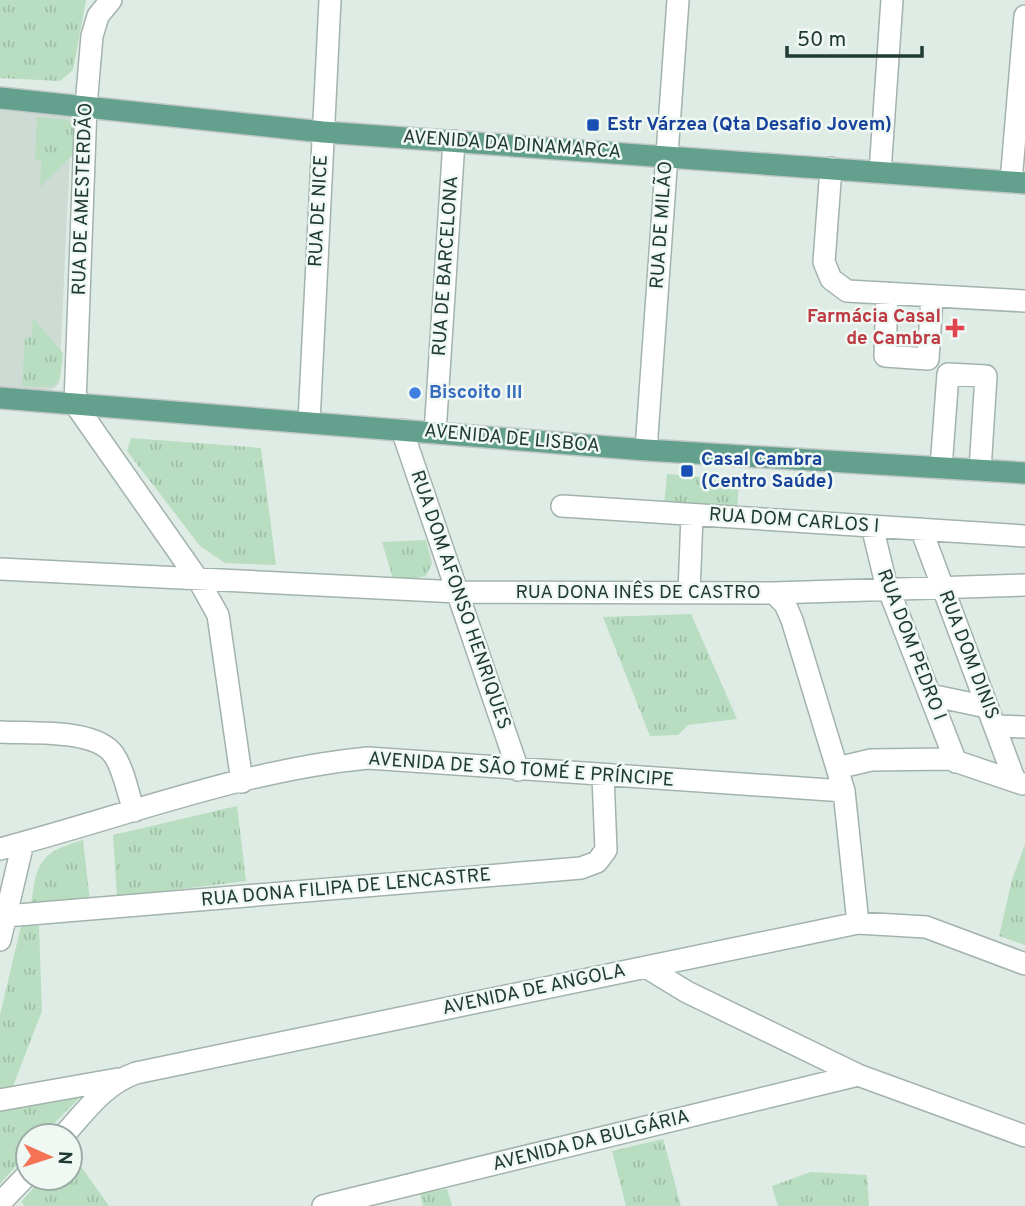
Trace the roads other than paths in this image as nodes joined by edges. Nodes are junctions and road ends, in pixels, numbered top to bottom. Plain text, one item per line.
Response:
1 (111, 0) edge
2 (330, 0) edge
3 (678, 0) edge
4 (892, 0) edge
5 (1025, 16) edge
6 (0, 98) edge
7 (86, 106) junction
8 (323, 132) junction
9 (454, 141) junction
10 (666, 155) junction
11 (831, 168) junction
12 (880, 172) junction
13 (1018, 183) edge
14 (887, 293) junction
15 (932, 296) junction
16 (1025, 301) edge
17 (928, 359) junction
18 (948, 374) junction
19 (0, 398) edge
20 (75, 404) junction
21 (309, 422) junction
22 (402, 430) junction
23 (435, 433) junction
24 (646, 450) junction
25 (942, 468) junction
26 (980, 470) junction
27 (1025, 473) edge
28 (562, 506) dead end
29 (692, 515) junction
30 (872, 526) junction
31 (921, 529) junction
32 (1025, 536) edge
33 (0, 569) edge
34 (199, 581) junction
35 (1025, 585) edge
36 (943, 588) junction
37 (891, 590) junction
38 (458, 592) junction
39 (689, 593) junction
40 (774, 593) junction
41 (930, 695) junction
42 (991, 717) junction
43 (1025, 727) edge
44 (0, 732) edge
45 (956, 762) junction
46 (836, 768) junction
47 (519, 770) junction
48 (603, 776) junction
49 (242, 782) junction
50 (1020, 783) edge
51 (844, 791) junction
52 (134, 811) junction
53 (23, 843) junction
54 (0, 849) edge
55 (6, 916) junction
56 (858, 923) junction
57 (0, 940) edge
58 (702, 955) junction
59 (1025, 964) edge
60 (646, 967) junction
61 (687, 992) junction
62 (858, 1075) junction
63 (121, 1078) junction
64 (0, 1100) edge
65 (76, 1122) edge
66 (1025, 1136) edge
67 (14, 1188) edge
68 (0, 1203) edge
69 (324, 1206) edge

1 - 7 street, RUA DE AMESTERDÃO
2 - 8 street, RUA DE NICE
3 - 10 street, RUA DE MILÃO
4 - 12 street
5 - 13 street
6 - 7 main road, AVENIDA DA DINAMARCA
7 - 8 main road, AVENIDA DA DINAMARCA
7 - 20 street, RUA DE AMESTERDÃO
8 - 9 main road, AVENIDA DA DINAMARCA
8 - 21 street, RUA DE NICE
9 - 10 main road, AVENIDA DA DINAMARCA
9 - 23 street, RUA DE BARCELONA
10 - 11 main road, AVENIDA DA DINAMARCA
10 - 24 street, RUA DE MILÃO
11 - 12 main road, AVENIDA DA DINAMARCA
11 - 14 street
12 - 13 main road, AVENIDA DA DINAMARCA
14 - 15 street
14 - 17 street
15 - 16 street
15 - 17 street
17 - 18 street
18 - 25 street
18 - 26 street
19 - 20 main road, AVENIDA DE LISBOA
20 - 21 main road, AVENIDA DE LISBOA
20 - 34 street
21 - 22 main road, AVENIDA DE LISBOA
22 - 23 main road, AVENIDA DE LISBOA
22 - 38 street, RUA DOM AFONSO HENRIQUES
23 - 24 main road, AVENIDA DE LISBOA
24 - 25 main road, AVENIDA DE LISBOA
25 - 26 main road, AVENIDA DE LISBOA
26 - 27 main road, AVENIDA DE LISBOA
28 - 29 street, RUA DOM CARLOS I
29 - 30 street, RUA DOM CARLOS I
29 - 39 street
30 - 31 street, RUA DOM CARLOS I
30 - 37 street, RUA DOM PEDRO I
31 - 32 street, RUA DOM CARLOS I
31 - 36 street, RUA DOM DINIS
33 - 34 street, RUA DONA INÊS DE CASTRO
34 - 38 street, RUA DONA INÊS DE CASTRO
34 - 49 street
35 - 36 street
36 - 37 street
36 - 42 street, RUA DOM DINIS
37 - 40 street
37 - 41 street, RUA DOM PEDRO I
38 - 39 street, RUA DONA INÊS DE CASTRO
38 - 47 street, RUA DOM AFONSO HENRIQUES
39 - 40 street, RUA DONA INÊS DE CASTRO
40 - 46 street, RUA DONA INÊS DE CASTRO
41 - 42 street
41 - 45 street, RUA DOM PEDRO I
42 - 43 street
42 - 50 street, RUA DOM DINIS
44 - 52 street
45 - 46 street
45 - 50 street
46 - 51 street, RUA DONA INÊS DE CASTRO
47 - 48 street, AVENIDA DE SÃO TOMÉ E PRÍNCIPE
47 - 49 street, AVENIDA DE SÃO TOMÉ E PRÍNCIPE
48 - 51 street, AVENIDA DE SÃO TOMÉ E PRÍNCIPE
48 - 55 street, RUA DONA FILIPA DE LENCASTRE
49 - 52 street, AVENIDA DE SÃO TOMÉ E PRÍNCIPE
51 - 56 street, RUA DONA INÊS DE CASTRO
52 - 53 street, AVENIDA DE SÃO TOMÉ E PRÍNCIPE
53 - 54 street, AVENIDA DE SÃO TOMÉ E PRÍNCIPE
53 - 55 street
55 - 57 street
56 - 58 street, AVENIDA DE ANGOLA
56 - 59 street, AVENIDA DE ANGOLA
58 - 60 street, AVENIDA DE ANGOLA
58 - 61 street
60 - 61 street
60 - 63 street, AVENIDA DE ANGOLA
61 - 62 street
62 - 66 street
62 - 69 street, AVENIDA DA BULGÁRIA
63 - 64 street
63 - 65 street, AVENIDA DE ANGOLA
67 - 68 street

